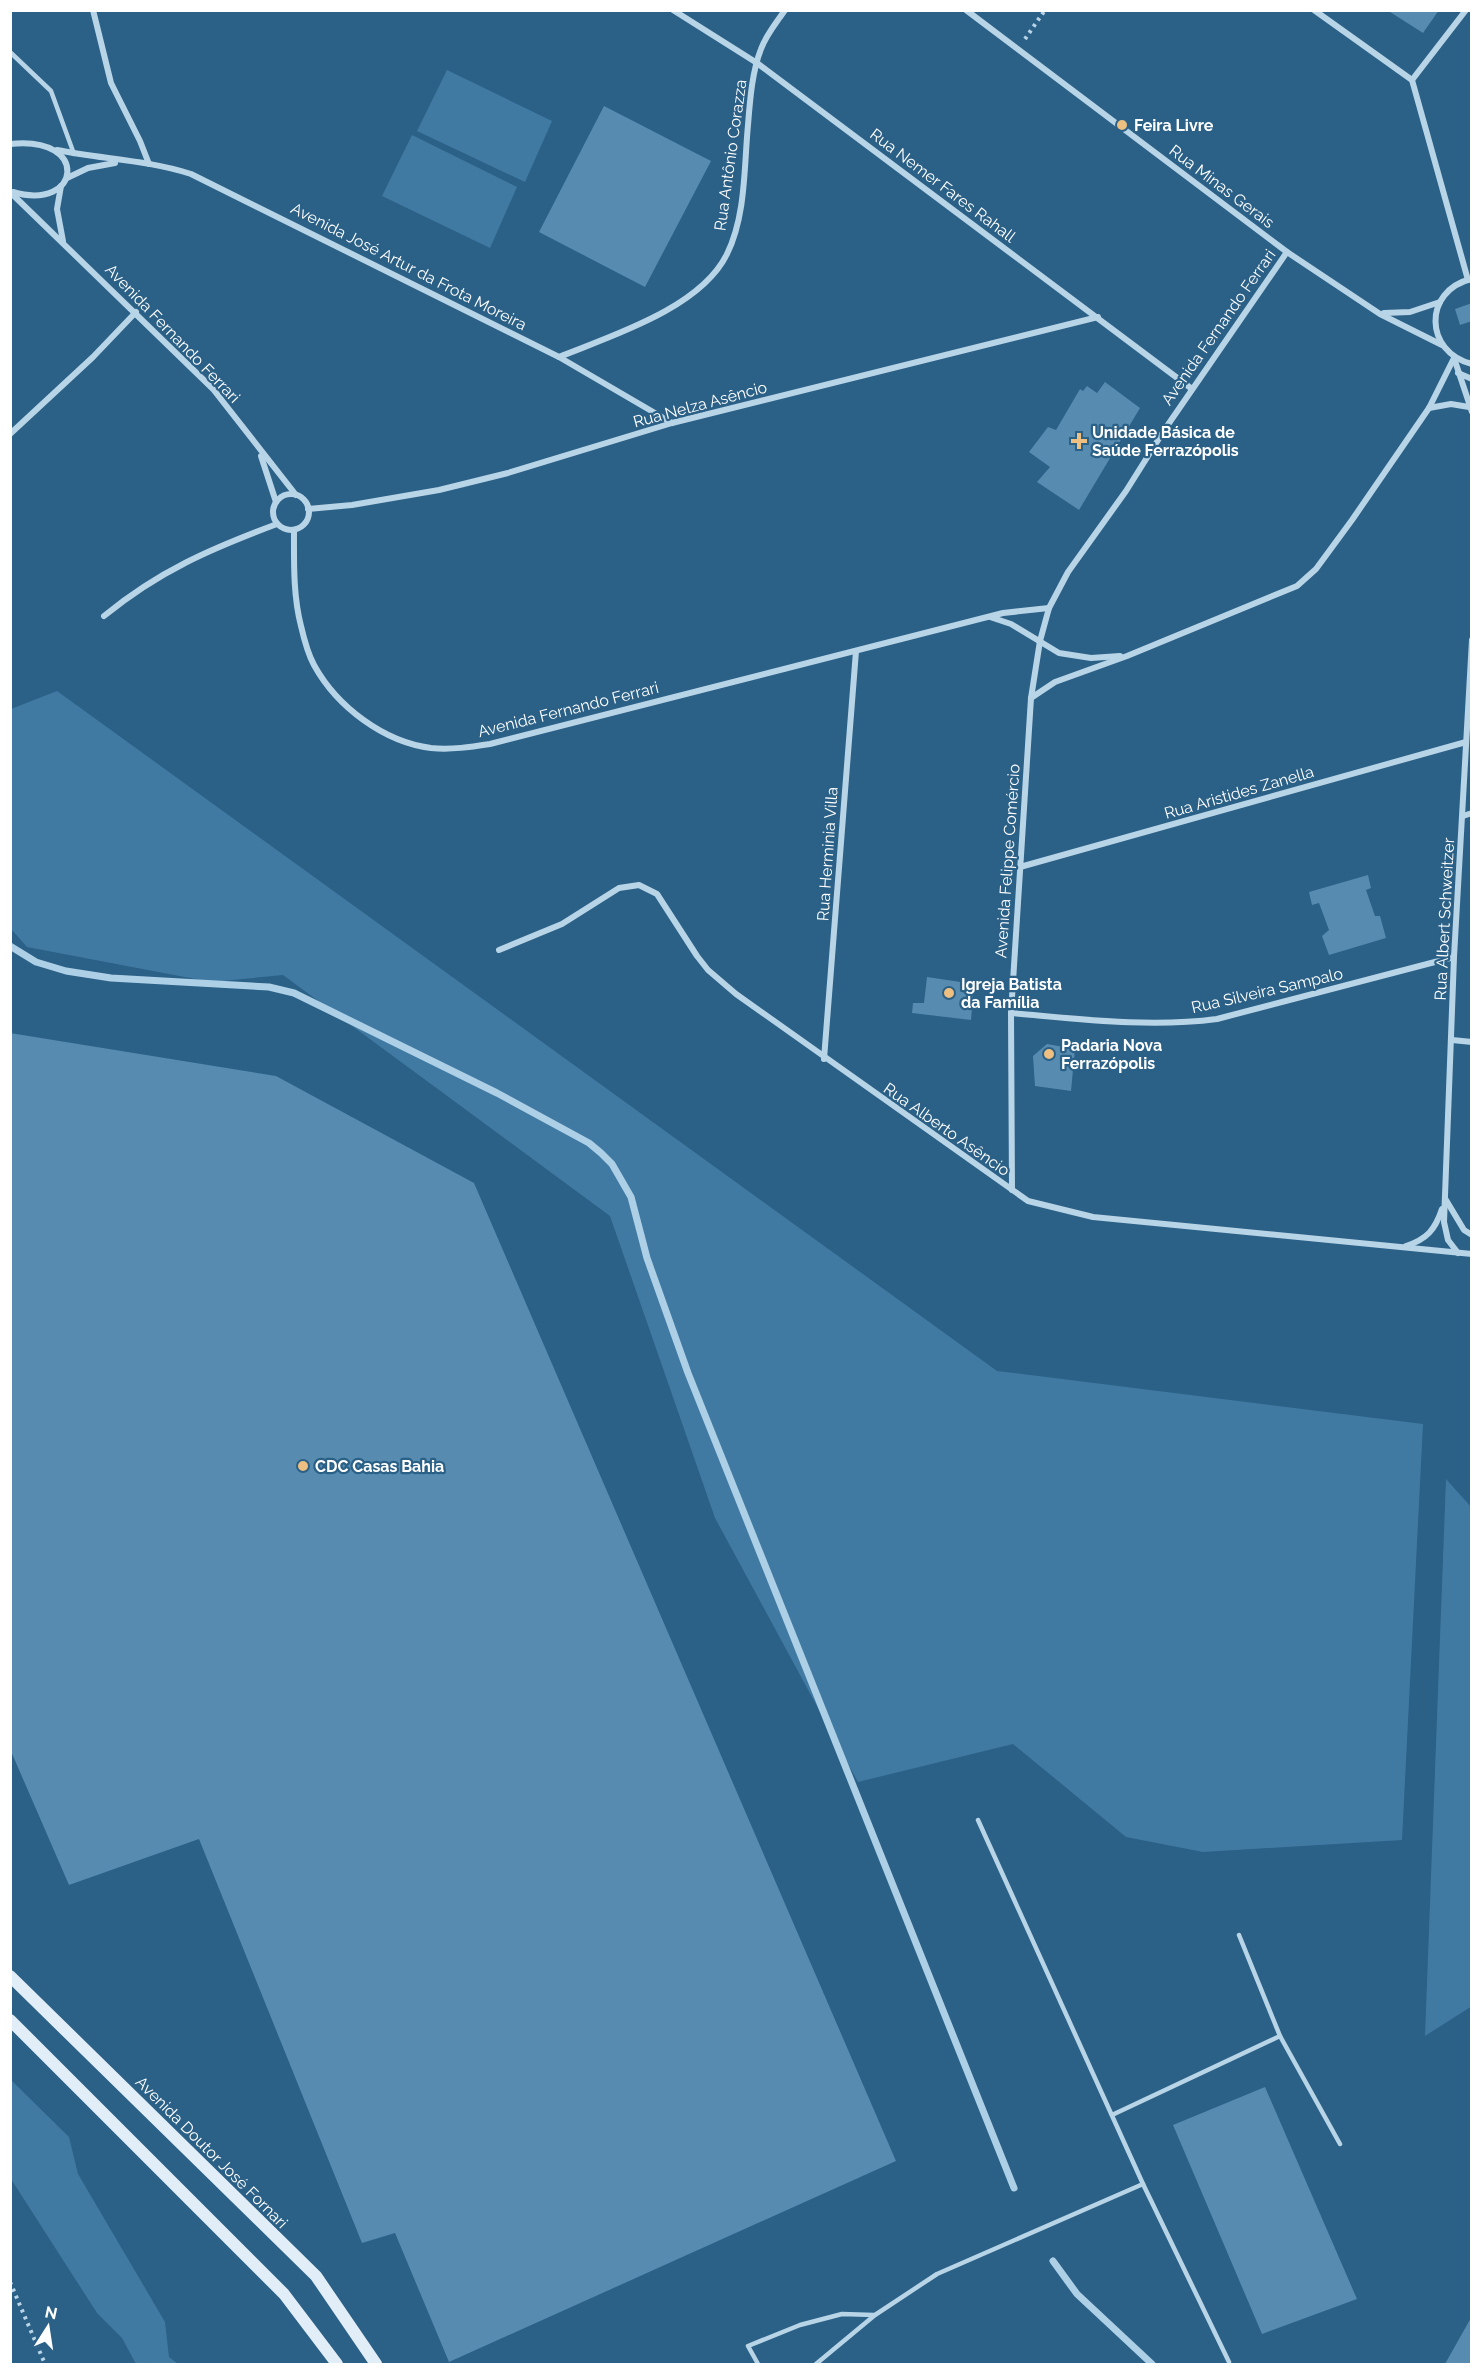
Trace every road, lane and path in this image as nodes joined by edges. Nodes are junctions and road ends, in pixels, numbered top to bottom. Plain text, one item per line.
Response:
1 (93, 10) edge
2 (673, 10) edge
3 (785, 10) edge
4 (966, 10) edge
5 (1045, 10) edge
6 (1314, 10) edge
7 (1466, 10) edge
8 (1017, 49) junction
9 (10, 52) edge
10 (757, 63) junction
11 (1412, 80) junction
12 (10, 144) edge
13 (57, 150) junction
14 (74, 154) junction
15 (122, 161) junction
16 (148, 164) junction
17 (67, 178) junction
18 (61, 186) junction
19 (10, 192) edge
20 (63, 242) junction
21 (1287, 252) junction
22 (1470, 280) edge
23 (1440, 302) junction
24 (136, 312) junction
25 (1380, 314) junction
26 (1098, 317) junction
27 (1442, 345) junction
28 (559, 357) junction
29 (1454, 358) junction
30 (1472, 364) edge
31 (1458, 373) junction
32 (1472, 379) edge
33 (1192, 389) junction
34 (1429, 408) junction
35 (1471, 410) edge
36 (672, 423) junction
37 (10, 434) edge
38 (258, 447) junction
39 (296, 495) junction
40 (276, 502) junction
41 (309, 509) junction
42 (277, 524) junction
43 (294, 530) junction
44 (1049, 608) junction
45 (104, 616) dead end
46 (988, 617) junction
47 (1472, 640) edge
48 (1040, 642) junction
49 (856, 651) junction
50 (1126, 656) junction
51 (1031, 698) junction
52 (1466, 742) junction
53 (1472, 813) edge
54 (1463, 816) junction
55 (1020, 867) junction
56 (499, 950) dead end
57 (1454, 957) junction
58 (1011, 1013) junction
59 (1452, 1040) junction
60 (1472, 1042) edge
61 (824, 1059) junction
62 (1012, 1190) junction
63 (1445, 1199) junction
64 (1472, 1236) edge
65 (1402, 1247) junction
66 (1459, 1253) junction
67 (1472, 1254) edge
68 (978, 1820) dead end
69 (1239, 1935) dead end
70 (10, 1976) edge
71 (10, 2019) edge
72 (1280, 2036) junction
73 (1112, 2115) junction
74 (1340, 2144) dead end
75 (1143, 2184) junction
76 (10, 2282) edge
77 (875, 2315) junction
78 (1229, 2362) dead end
79 (45, 2364) edge
80 (337, 2364) edge
81 (376, 2364) edge
82 (758, 2364) edge
83 (816, 2364) edge

1 - 16 street
2 - 10 street, Rua Nemer Fares Rahall
3 - 10 street, Rua Antônio Corazza
4 - 8 street, Rua Minas Gerais
5 - 8 path
6 - 11 street
7 - 11 street
8 - 21 street, Rua Minas Gerais
9 - 14 lane
10 - 26 street, Rua Nemer Fares Rahall
10 - 28 street, Rua Antônio Corazza
11 - 22 street
12 - 13 street, Avenida José Artur da Frota Moreira
13 - 14 street, Avenida José Artur da Frota Moreira
13 - 17 street
14 - 15 street, Avenida José Artur da Frota Moreira
15 - 16 street, Avenida José Artur da Frota Moreira
15 - 17 street, Avenida José Artur da Frota Moreira
16 - 28 street, Avenida José Artur da Frota Moreira
17 - 18 street
18 - 19 street
18 - 20 street
19 - 20 street, Avenida Fernando Ferrari
20 - 24 street, Avenida Fernando Ferrari
21 - 25 street, Rua Minas Gerais
21 - 33 street, Avenida Fernando Ferrari
22 - 23 street
23 - 25 street
23 - 27 street
24 - 37 street
24 - 38 street, Avenida Fernando Ferrari
25 - 27 street, Rua Minas Gerais
26 - 33 street, Rua Nemer Fares Rahall
26 - 36 street, Rua Nelza Asêncio
27 - 29 street
28 - 36 street, Avenida José Artur da Frota Moreira
29 - 30 street
29 - 31 street
29 - 34 street
31 - 32 street
31 - 35 street
33 - 44 street, Avenida Fernando Ferrari
34 - 35 street
34 - 50 street
36 - 41 street, Rua Nelza Asêncio
38 - 39 street, Avenida Fernando Ferrari
38 - 40 street
39 - 40 street
39 - 41 street
40 - 42 street
41 - 43 street
42 - 43 street
42 - 45 street
43 - 49 street, Avenida Fernando Ferrari
44 - 46 street, Avenida Fernando Ferrari
44 - 48 street, Avenida Felippe Comércio
46 - 48 street
46 - 49 street, Avenida Fernando Ferrari
47 - 52 street, Rua Albert Schweitzer
48 - 50 street
48 - 51 street, Avenida Felippe Comércio
49 - 61 street, Rua Herminia Villa
50 - 51 street
51 - 55 street, Avenida Felippe Comércio
52 - 54 street, Rua Albert Schweitzer
52 - 55 street, Rua Aristides Zanella
53 - 54 street
54 - 57 street, Rua Albert Schweitzer
55 - 58 street, Avenida Felippe Comércio
56 - 61 street, Rua Alberto Asêncio
57 - 58 street, Rua Silveira Sampalo
57 - 59 street, Rua Albert Schweitzer
58 - 62 street, Avenida Felippe Comércio
59 - 60 street
59 - 63 street, Rua Albert Schweitzer
61 - 62 street, Rua Alberto Asêncio
62 - 65 street, Rua Alberto Asêncio
63 - 64 street
63 - 65 street, Rua Albert Schweitzer
63 - 66 street, Rua Albert Schweitzer
65 - 66 street, Rua Alberto Asêncio
66 - 67 street, Rua Alberto Asêncio
68 - 73 lane
69 - 72 lane
70 - 81 street, Avenida Doutor José Fornari
71 - 80 street
72 - 73 lane
72 - 74 lane
73 - 75 lane
75 - 77 lane
75 - 78 lane
76 - 79 path
77 - 82 lane
77 - 83 lane

